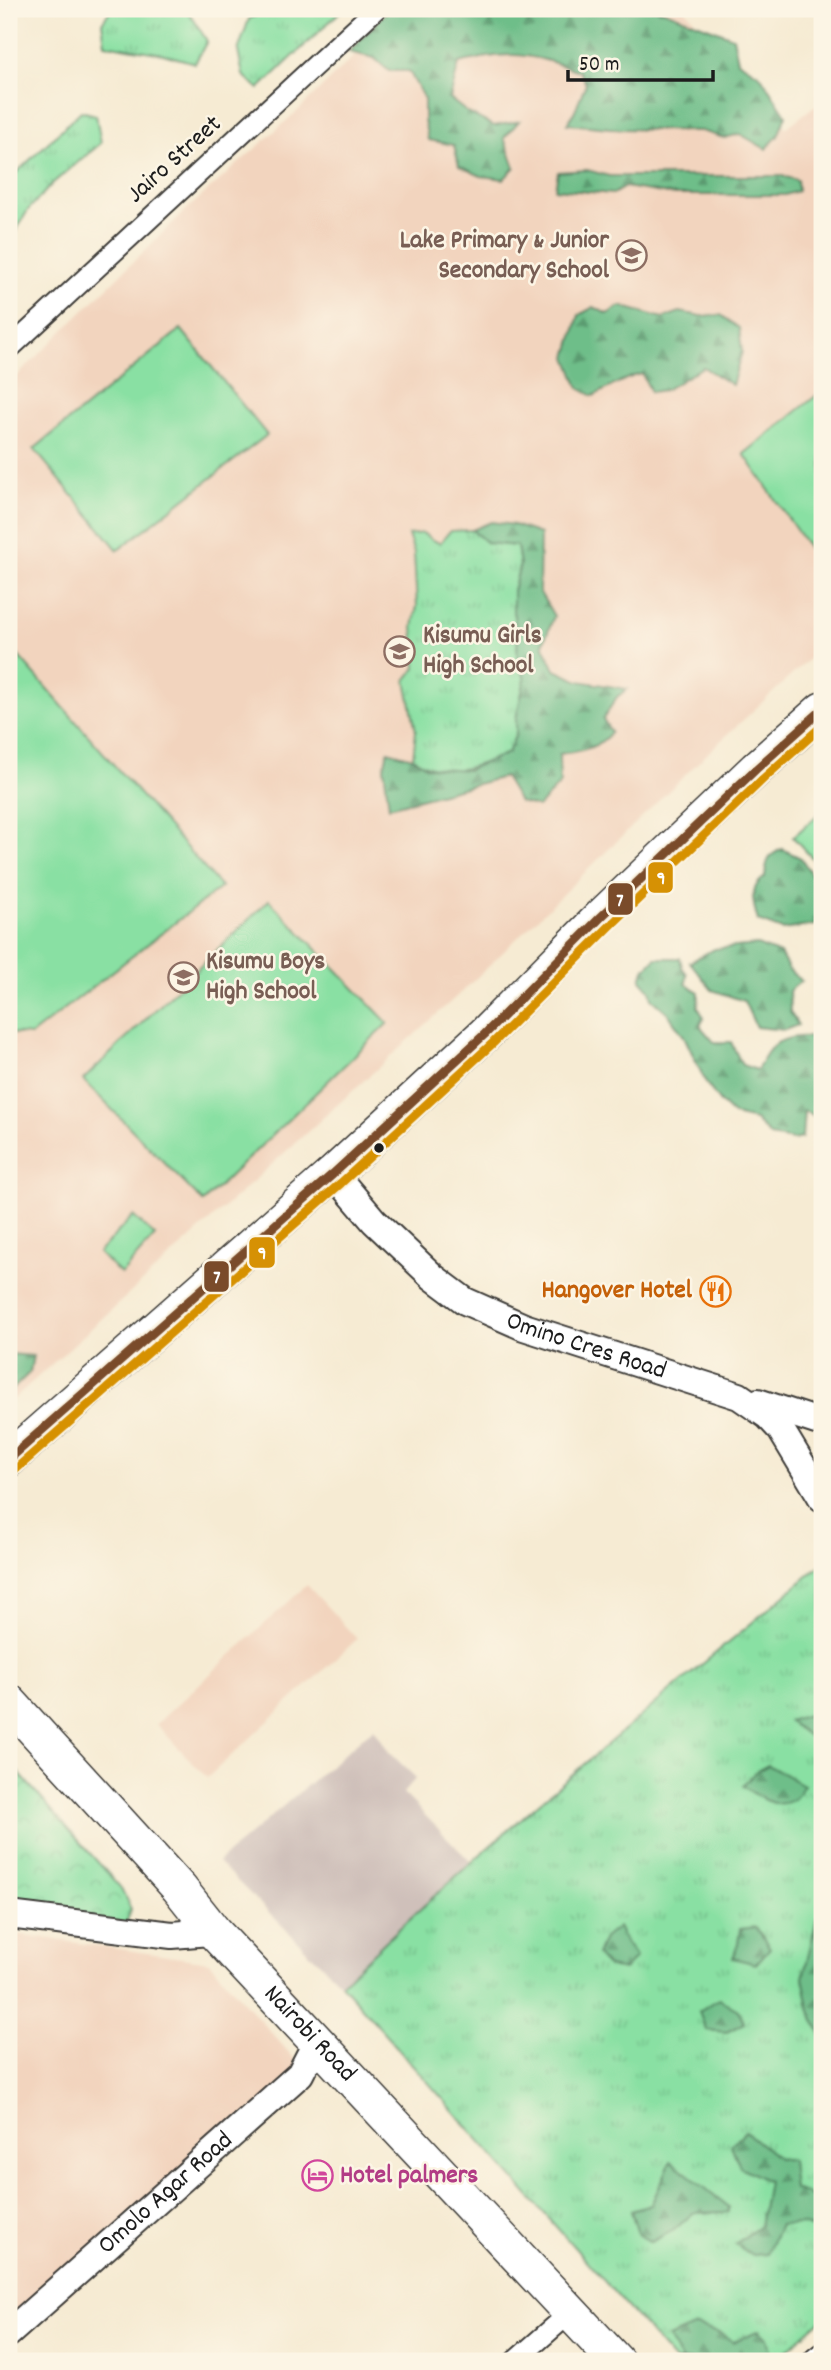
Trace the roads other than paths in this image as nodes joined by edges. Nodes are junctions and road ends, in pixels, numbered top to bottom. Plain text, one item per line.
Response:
1 (376, 9) edge
2 (9, 349) edge
3 (822, 709) edge
4 (822, 738) edge
5 (340, 1181) junction
6 (173, 1328) junction
7 (739, 1396) junction
8 (822, 1423) edge
9 (9, 1459) edge
10 (9, 1484) edge
11 (822, 1498) edge
12 (9, 1702) edge
13 (9, 1711) edge
14 (9, 1915) edge
15 (210, 1932) junction
16 (314, 2048) junction
17 (563, 2319) junction
18 (9, 2333) edge
19 (822, 2357) edge
20 (515, 2361) edge
21 (603, 2361) edge
22 (616, 2361) edge
23 (817, 2361) edge

1 - 2 street, Jairo Street
3 - 5 highway
4 - 5 highway
5 - 6 highway
5 - 7 street, Omino Cres Road
6 - 9 highway
6 - 10 highway
7 - 8 street
7 - 11 street, Omino Cres Road
12 - 22 highway, Nairobi Road
13 - 15 highway, Nairobi Road
14 - 15 street
15 - 16 highway, Nairobi Road
16 - 17 highway, Nairobi Road
16 - 18 street, Omolo Agar Road
17 - 20 street
17 - 21 highway, Nairobi Road
19 - 23 street

